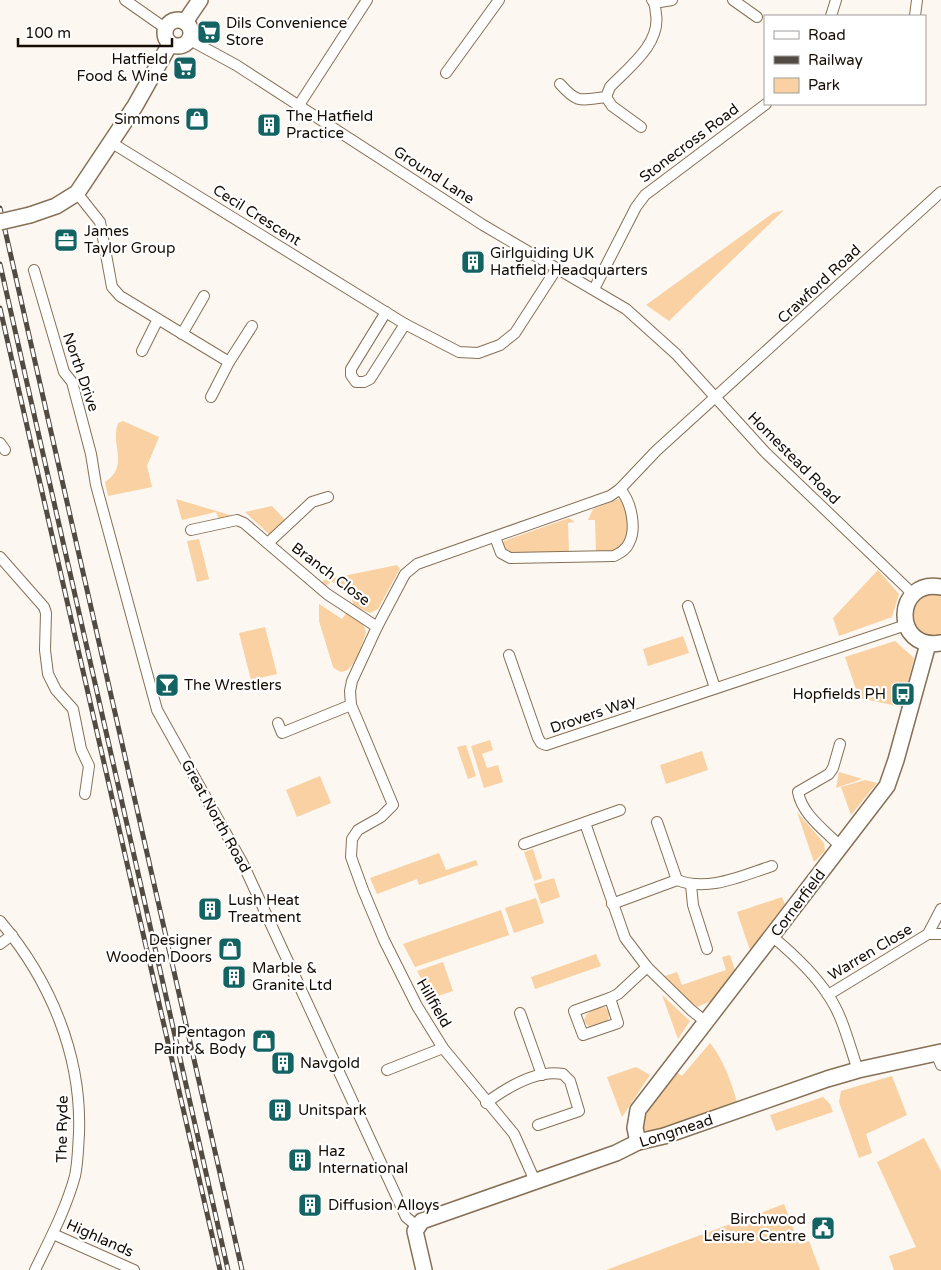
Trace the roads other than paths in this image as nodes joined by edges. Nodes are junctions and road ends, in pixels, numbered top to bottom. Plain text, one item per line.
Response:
1 (125, 0) edge
2 (200, 0) edge
3 (367, 0) edge
4 (499, 0) edge
5 (672, 0) edge
6 (733, 0) edge
7 (836, 0) edge
8 (917, 0) edge
9 (653, 1) edge
10 (831, 15) edge
11 (915, 15) edge
12 (757, 17) dead end
13 (185, 22) junction
14 (166, 28) junction
15 (190, 40) junction
16 (170, 44) junction
17 (446, 73) dead end
18 (560, 84) dead end
19 (606, 97) junction
20 (299, 105) junction
21 (765, 105) edge
22 (641, 127) dead end
23 (112, 143) junction
24 (941, 192) edge
25 (77, 193) junction
26 (0, 222) edge
27 (557, 268) junction
28 (34, 270) dead end
29 (594, 289) junction
30 (204, 296) dead end
31 (386, 312) junction
32 (158, 319) junction
33 (405, 324) junction
34 (252, 326) dead end
35 (182, 334) junction
36 (659, 338) joint
37 (142, 351) dead end
38 (230, 362) junction
39 (211, 397) dead end
40 (716, 397) junction
41 (96, 485) joint
42 (620, 489) junction
43 (328, 497) dead end
44 (192, 530) dead end
45 (494, 537) junction
46 (268, 543) junction
47 (0, 557) edge
48 (941, 587) edge
49 (914, 594) junction
50 (688, 606) dead end
51 (906, 625) junction
52 (377, 627) junction
53 (934, 643) edge
54 (509, 655) dead end
55 (715, 688) junction
56 (351, 705) junction
57 (278, 723) dead end
58 (840, 744) dead end
59 (85, 794) dead end
60 (620, 810) dead end
61 (657, 822) dead end
62 (585, 823) junction
63 (524, 844) dead end
64 (841, 847) junction
65 (772, 866) dead end
66 (677, 880) junction
67 (691, 885) junction
68 (612, 904) junction
69 (941, 909) edge
70 (0, 921) edge
71 (928, 934) junction
72 (941, 934) edge
73 (12, 935) junction
74 (773, 937) junction
75 (0, 944) edge
76 (707, 950) dead end
77 (647, 966) junction
78 (828, 995) junction
79 (610, 998) junction
80 (520, 1013) dead end
81 (706, 1022) junction
82 (443, 1048) junction
83 (939, 1057) edge
84 (387, 1070) dead end
85 (858, 1070) junction
86 (542, 1075) junction
87 (486, 1103) junction
88 (538, 1125) dead end
89 (638, 1142) junction
90 (535, 1180) junction
91 (417, 1226) junction
92 (53, 1234) junction
93 (34, 1270) edge
94 (134, 1270) edge
95 (424, 1270) edge

1 - 14 street
2 - 13 street
3 - 20 street
4 - 17 street
5 - 9 street
6 - 12 street
7 - 10 street
8 - 11 street
9 - 19 street
13 - 14 street
13 - 15 street
14 - 16 street
15 - 16 street
15 - 20 street, Ground Lane
16 - 23 street
18 - 19 street
19 - 22 street
20 - 27 street, Ground Lane
21 - 29 street, Stonecross Road
23 - 25 street
23 - 31 street, Cecil Crescent
24 - 40 street, Crawford Road
25 - 26 street, bridge
25 - 32 street
27 - 29 street, Ground Lane
27 - 33 street, Cecil Crescent
28 - 41 street, North Drive
29 - 36 street, Ground Lane
30 - 35 street
31 - 33 street, Cecil Crescent
31 - 33 street
32 - 35 street
32 - 37 street
34 - 38 street
35 - 38 street
36 - 40 street, Homestead Road
38 - 39 street
40 - 42 street, Crawford Road
40 - 49 street, Homestead Road
41 - 91 street, Great North Road
42 - 45 street, Crawford Road
42 - 45 street
43 - 46 street, Branch Close
44 - 46 street, Branch Close
45 - 52 street, Crawford Road
46 - 52 street, Branch Close
47 - 59 street
48 - 49 street
49 - 51 street
50 - 55 street
51 - 53 street
51 - 55 street, Drovers Way
52 - 56 street, Crawford Road
53 - 64 street, Cornerfield
54 - 55 street, Drovers Way
56 - 57 street
56 - 82 street, Hillfield
58 - 64 street
60 - 62 street
61 - 66 street
62 - 63 street
62 - 68 street
64 - 74 street, Cornerfield
65 - 67 street
66 - 67 street
66 - 68 street
67 - 76 street
68 - 77 street
69 - 71 street, Warren Close
70 - 73 street, The Ryde
71 - 72 street, Warren Close
71 - 78 street, Warren Close
73 - 75 street
73 - 92 street, The Ryde
74 - 78 street
74 - 81 street, Cornerfield
77 - 79 street
77 - 81 street
78 - 85 street
79 - 79 street
80 - 86 street
81 - 89 street, Cornerfield
82 - 84 street
82 - 87 street, Hillfield
83 - 85 street, Longmead
85 - 89 street, Longmead
86 - 87 street
86 - 88 street
87 - 90 street, Hillfield
89 - 90 street, Longmead
90 - 91 street, Longmead
91 - 95 street
92 - 93 street, The Ryde
92 - 94 street, Highlands

